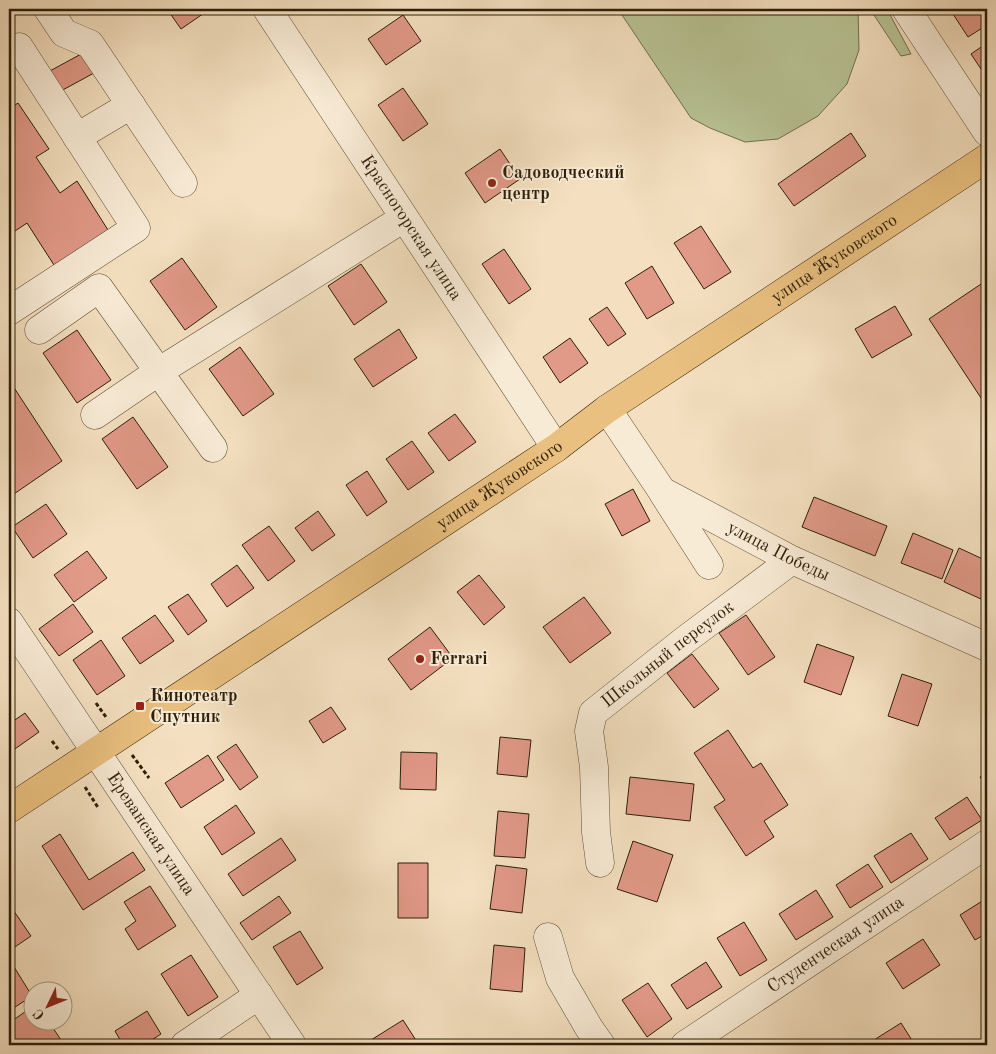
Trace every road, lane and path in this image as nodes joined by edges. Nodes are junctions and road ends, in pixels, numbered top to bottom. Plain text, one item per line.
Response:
1 (48, 9) edge
2 (267, 9) edge
3 (906, 9) edge
4 (9, 54) edge
5 (130, 104) junction
6 (987, 132) edge
7 (77, 137) junction
8 (987, 158) edge
9 (183, 183) dead end
10 (404, 218) junction
11 (9, 311) edge
12 (39, 330) dead end
13 (158, 372) junction
14 (607, 409) junction
15 (95, 415) dead end
16 (213, 448) dead end
17 (556, 448) junction
18 (662, 491) junction
19 (792, 560) junction
20 (709, 565) dead end
21 (9, 622) edge
22 (987, 647) edge
23 (95, 753) junction
24 (9, 809) edge
25 (987, 844) edge
26 (600, 863) dead end
27 (548, 937) dead end
28 (259, 995) junction
29 (185, 1045) edge
30 (292, 1045) edge
31 (601, 1045) edge
32 (684, 1045) edge

1 - 5 street
2 - 10 street, Красногорская улица
3 - 6 street
4 - 7 street
5 - 7 street
5 - 9 street
7 - 11 street
8 - 14 main road, улица Жуковского
10 - 13 street
10 - 17 street, Красногорская улица
12 - 13 street
13 - 15 street
13 - 16 street
14 - 17 main road, улица Жуковского
14 - 18 street, улица Победы
17 - 23 main road, улица Жуковского
18 - 19 street, улица Победы
18 - 20 street
19 - 22 street, улица Победы
19 - 26 street, Школьный переулок
21 - 23 street, Ереванская улица
23 - 24 main road, улица Жуковского
23 - 28 street, Ереванская улица
25 - 32 street, Студенческая улица
27 - 31 street
28 - 29 street
28 - 30 street, Ереванская улица

